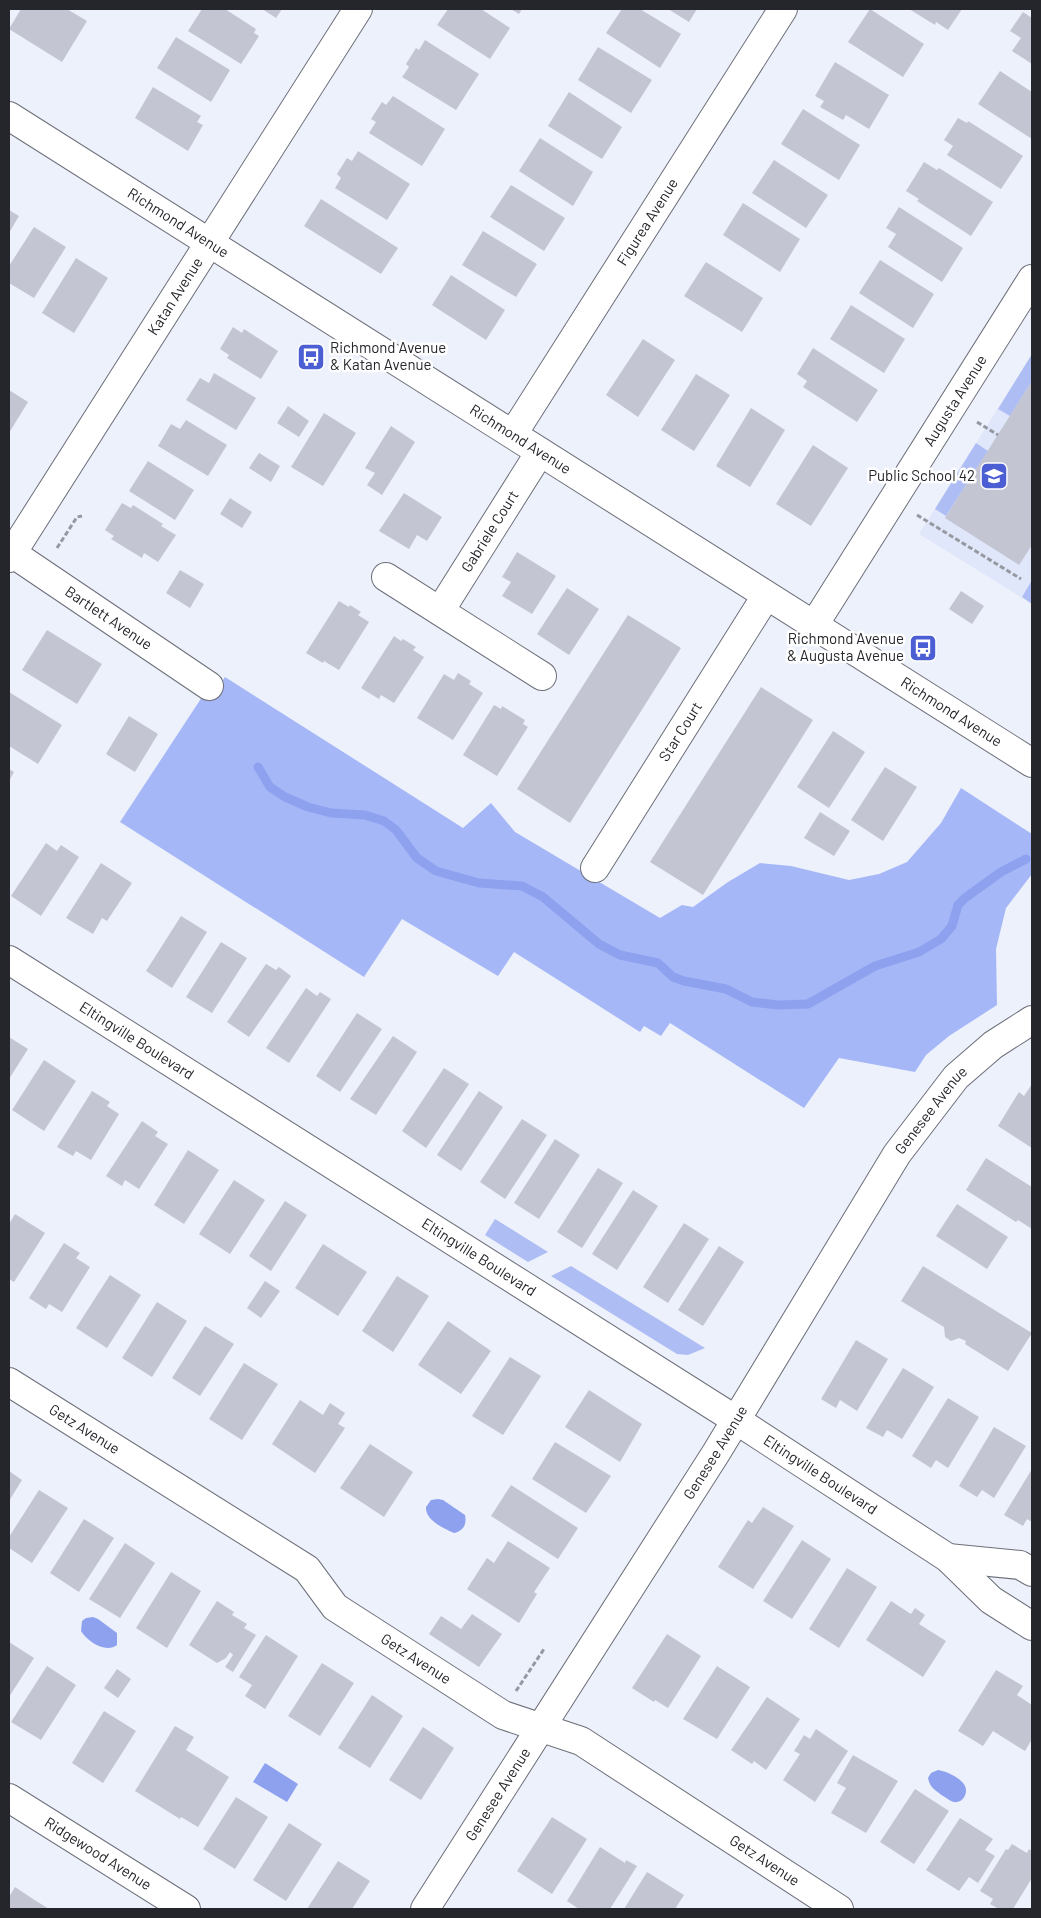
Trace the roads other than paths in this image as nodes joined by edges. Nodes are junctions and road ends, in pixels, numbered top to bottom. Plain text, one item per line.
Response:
1 (358, 9) edge
2 (783, 9) edge
3 (9, 116) edge
4 (209, 243) junction
5 (1032, 279) edge
6 (513, 434) junction
7 (540, 452) junction
8 (10, 554) edge
9 (386, 577) dead end
10 (766, 596) junction
11 (440, 612) junction
12 (814, 625) junction
13 (542, 676) dead end
14 (209, 686) dead end
15 (1032, 763) edge
16 (595, 868) dead end
17 (9, 960) edge
18 (1032, 1020) edge
19 (9, 1382) edge
20 (736, 1420) junction
21 (948, 1558) junction
22 (1032, 1572) edge
23 (1032, 1626) edge
24 (541, 1728) junction
25 (9, 1798) edge
26 (186, 1909) edge
27 (425, 1909) edge
28 (839, 1909) edge

1 - 4 street, Katan Avenue
2 - 6 street, Figurea Avenue
3 - 4 street, Richmond Avenue
4 - 6 street, Richmond Avenue
4 - 8 street, Katan Avenue
5 - 12 street, Augusta Avenue
6 - 7 street, Richmond Avenue
7 - 10 street, Richmond Avenue
7 - 11 street, Gabriele Court
8 - 14 street, Bartlett Avenue
9 - 11 street
10 - 12 street, Richmond Avenue
10 - 16 street, Star Court
11 - 13 street
12 - 15 street, Richmond Avenue
17 - 20 street, Eltingville Boulevard
18 - 20 street, Genesee Avenue
19 - 24 street, Getz Avenue
20 - 21 street, Eltingville Boulevard
20 - 24 street, Genesee Avenue
21 - 22 street, Eltingville Boulevard
21 - 23 street, Eltingville Boulevard
24 - 27 street, Genesee Avenue
24 - 28 street, Getz Avenue
25 - 26 street, Ridgewood Avenue

